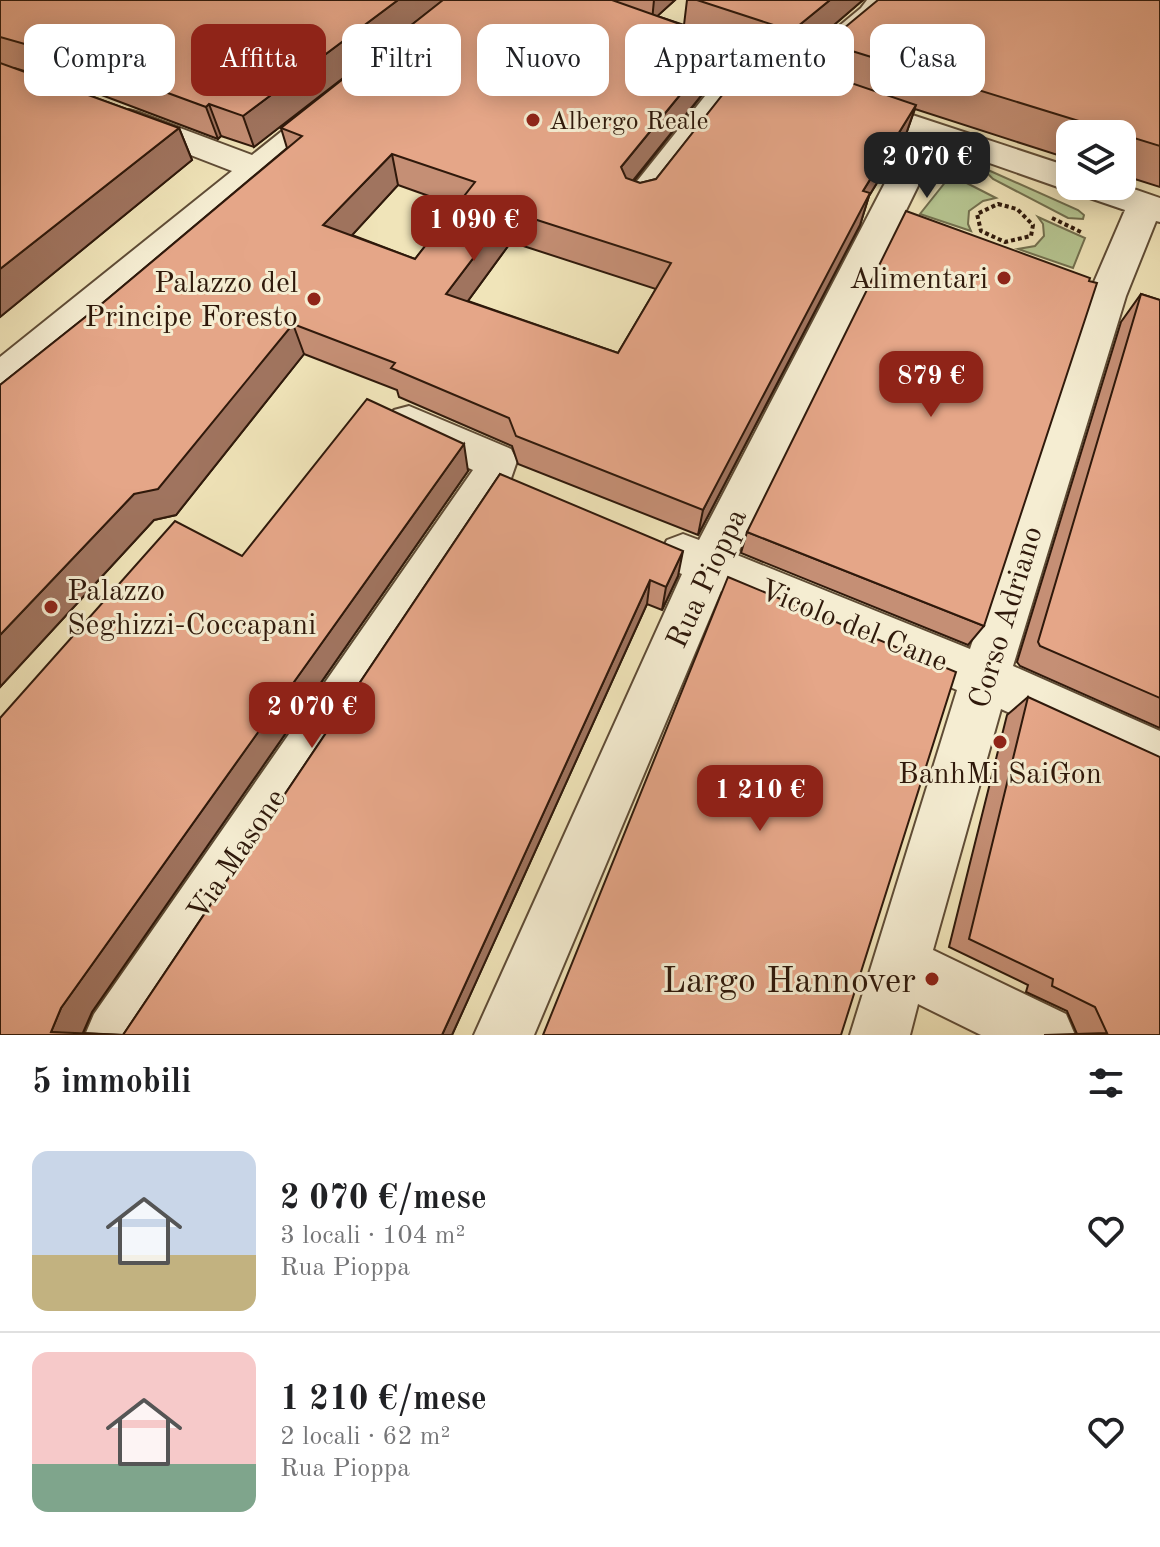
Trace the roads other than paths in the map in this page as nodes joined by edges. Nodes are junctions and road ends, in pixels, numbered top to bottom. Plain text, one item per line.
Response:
1 (554, 0) edge
2 (876, 7) edge
3 (654, 24) edge
4 (854, 26) edge
5 (345, 96) edge
6 (721, 96) edge
7 (828, 96) edge
8 (831, 97) edge
9 (98, 108) edge
10 (873, 111) edge
11 (929, 130) junction
12 (254, 168) junction
13 (1056, 174) edge
14 (639, 200) edge
15 (1129, 200) edge
16 (1152, 208) edge
17 (886, 217) junction
18 (987, 245) edge
19 (0, 379) edge
20 (387, 412) edge
21 (651, 541) edge
22 (709, 565) junction
23 (985, 678) junction
24 (1160, 757) edge
25 (901, 965) junction
26 (115, 1035) edge
27 (504, 1035) edge
28 (880, 1035) edge
29 (1045, 1035) edge

1 - 3 street
2 - 4 street
5 - 12 street
6 - 14 street
7 - 8 street
9 - 12 street
10 - 11 street
11 - 13 street
11 - 17 street, Rua Pioppa
12 - 19 street
15 - 16 street
16 - 23 street, Corso Adriano
17 - 18 street
17 - 22 street, Rua Pioppa
20 - 26 street, Via Masone
21 - 22 street, Vicolo del Cane
22 - 23 street, Vicolo del Cane
22 - 27 street, Rua Pioppa
23 - 24 street, Vicolo del Cane
23 - 25 street, Corso Adriano
25 - 28 street, Corso Adriano
25 - 29 street

